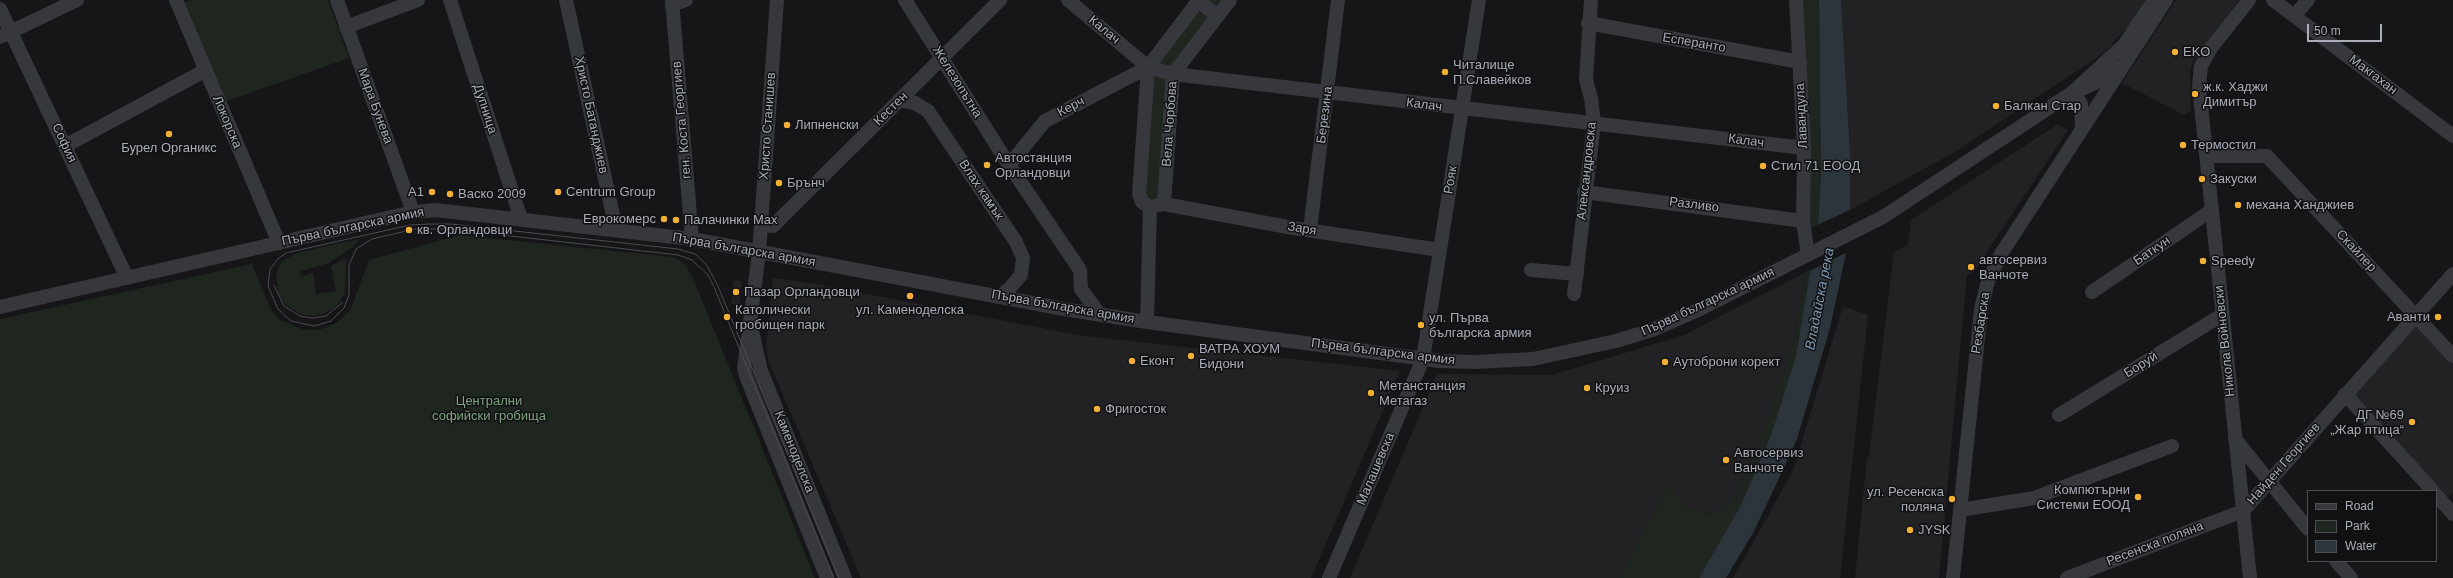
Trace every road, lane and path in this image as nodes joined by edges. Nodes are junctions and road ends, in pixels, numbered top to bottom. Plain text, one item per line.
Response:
1 (77, 0) edge
2 (176, 0) edge
3 (337, 0) edge
4 (418, 0) edge
5 (450, 0) edge
6 (566, 0) edge
7 (686, 0) edge
8 (777, 0) edge
9 (905, 0) edge
10 (1000, 0) edge
11 (1068, 0) edge
12 (1199, 0) edge
13 (1230, 0) edge
14 (1338, 0) edge
15 (1479, 0) edge
16 (1590, 0) edge
17 (1796, 0) edge
18 (2154, 0) edge
19 (2166, 0) edge
20 (2249, 0) edge
21 (2274, 0) edge
22 (2308, 0) edge
23 (672, 2) edge
24 (0, 9) edge
25 (1217, 16) junction
26 (2294, 16) junction
27 (1588, 23) junction
28 (346, 27) junction
29 (6, 34) edge
30 (942, 59) junction
31 (2128, 59) junction
32 (1800, 62) junction
33 (1148, 67) junction
34 (206, 70) junction
35 (1173, 74) junction
36 (2073, 92) junction
37 (1328, 93) junction
38 (899, 100) junction
39 (1462, 109) junction
40 (1594, 123) junction
41 (2082, 129) junction
42 (2453, 136) edge
43 (65, 146) junction
44 (1804, 148) junction
45 (2206, 156) junction
46 (1009, 165) junction
47 (1584, 192) junction
48 (1164, 204) junction
49 (1150, 207) junction
50 (2212, 210) junction
51 (413, 212) junction
52 (521, 219) junction
53 (1803, 220) junction
54 (761, 225) junction
55 (616, 229) junction
56 (1310, 230) junction
57 (692, 239) junction
58 (279, 243) junction
59 (1440, 250) junction
60 (759, 253) junction
61 (1808, 255) junction
62 (1531, 270) dead end
63 (1577, 274) junction
64 (2453, 274) edge
65 (127, 278) junction
66 (1081, 289) junction
67 (2092, 292) dead end
68 (1574, 294) dead end
69 (1000, 296) junction
70 (0, 307) edge
71 (1064, 309) junction
72 (1100, 315) junction
73 (2222, 315) junction
74 (2416, 316) junction
75 (1147, 322) junction
76 (751, 323) junction
77 (2453, 356) edge
78 (1423, 359) junction
79 (2345, 394) junction
80 (2059, 415) dead end
81 (2234, 439) junction
82 (2172, 446) dead end
83 (2267, 481) junction
84 (2432, 490) edge
85 (2437, 496) edge
86 (1960, 510) junction
87 (2243, 511) junction
88 (2453, 514) edge
89 (2307, 528) edge
90 (2337, 562) edge
91 (827, 578) edge
92 (845, 578) edge
93 (1329, 578) edge
94 (1952, 578) edge
95 (2067, 578) edge
96 (2250, 578) edge
97 (2350, 578) edge

1 - 29 street
2 - 34 street, Локорска
3 - 28 street, Мара Бунева
4 - 28 street
5 - 52 street, Дупница
6 - 55 street, Христо Батанджиев
7 - 23 street
8 - 54 street, Христо Станишев
9 - 30 street, Железопътна
10 - 30 street, Кестен
11 - 33 street, Калач
12 - 25 street
12 - 33 street
13 - 25 street, Вела Чорбова
14 - 37 street, Березина
15 - 39 street, Рояк
16 - 27 street, Александровска
17 - 32 street, Лавандула
18 - 36 street
19 - 31 street, Резбарска
20 - 45 street, Никола Войновски
21 - 26 street, Макгахан
22 - 26 street
23 - 57 street, ген. Коста Георгиев
24 - 29 street, София
25 - 35 street, Вела Чорбова
26 - 42 street, Макгахан
27 - 32 street, Есперанто
27 - 40 street, Александровска
28 - 51 street, Мара Бунева
29 - 43 street, София
30 - 38 street, Кестен
30 - 46 street, Железопътна
31 - 36 street, Резбарска
31 - 41 street, Резбарска
32 - 44 street, Лавандула
33 - 35 street, Калач
33 - 46 street, Керч
33 - 49 street, Вела Чорбова
34 - 43 street
34 - 58 street, Локорска
35 - 37 street, Калач
35 - 48 street, Вела Чорбова
36 - 41 street
36 - 61 street, Първа българска армия
37 - 39 street, Калач
37 - 56 street, Березина
38 - 54 street, Кестен
38 - 69 street, Влах камък
39 - 40 street, Калач
39 - 59 street, Рояк
40 - 44 street, Калач
40 - 47 street, Александровска
41 - 86 street, Резбарска
43 - 65 street, София
44 - 53 street, Лавандула
45 - 50 street, Никола Войновски
45 - 74 street, Скайлер
46 - 66 street
47 - 53 street, Разливо
47 - 63 street, Александровска
48 - 49 street
48 - 56 street, Заря
49 - 75 street
50 - 67 street, Баткун
50 - 73 street, Никола Войновски
51 - 52 street, Първа българска армия
51 - 58 street, Първа българска армия
52 - 55 street, Първа българска армия
53 - 61 street, Лавандула
54 - 60 street, Христо Станишев
55 - 57 street, Първа българска армия
56 - 59 street, Заря
57 - 60 street, Първа българска армия
58 - 65 street, Първа българска армия
59 - 78 street, Рояк
60 - 69 street, Първа българска армия
60 - 76 street, Каменоделска
61 - 78 street, Първа българска армия
62 - 63 street
63 - 68 street, Александровска
64 - 74 street, Найден Георгиев
65 - 70 street, Първа българска армия
66 - 71 street
66 - 72 street
69 - 71 street, Първа българска армия
71 - 72 street, Първа българска армия
72 - 75 street, Първа българска армия
73 - 80 street, Боруй
73 - 81 street, Никола Войновски
74 - 77 street, Скайлер
74 - 79 street, Найден Георгиев
75 - 78 street, Първа българска армия
76 - 91 street, Каменоделска
76 - 92 street, Каменоделска
78 - 93 street, Малашевска
79 - 83 street, Найден Георгиев
79 - 84 street
81 - 83 street
81 - 87 street, Никола Войновски
82 - 86 street
83 - 87 street, Найден Георгиев
83 - 89 street
85 - 88 street
86 - 94 street, Резбарска
87 - 95 street, Ресенска поляна
87 - 96 street, Никола Войновски
90 - 97 street

